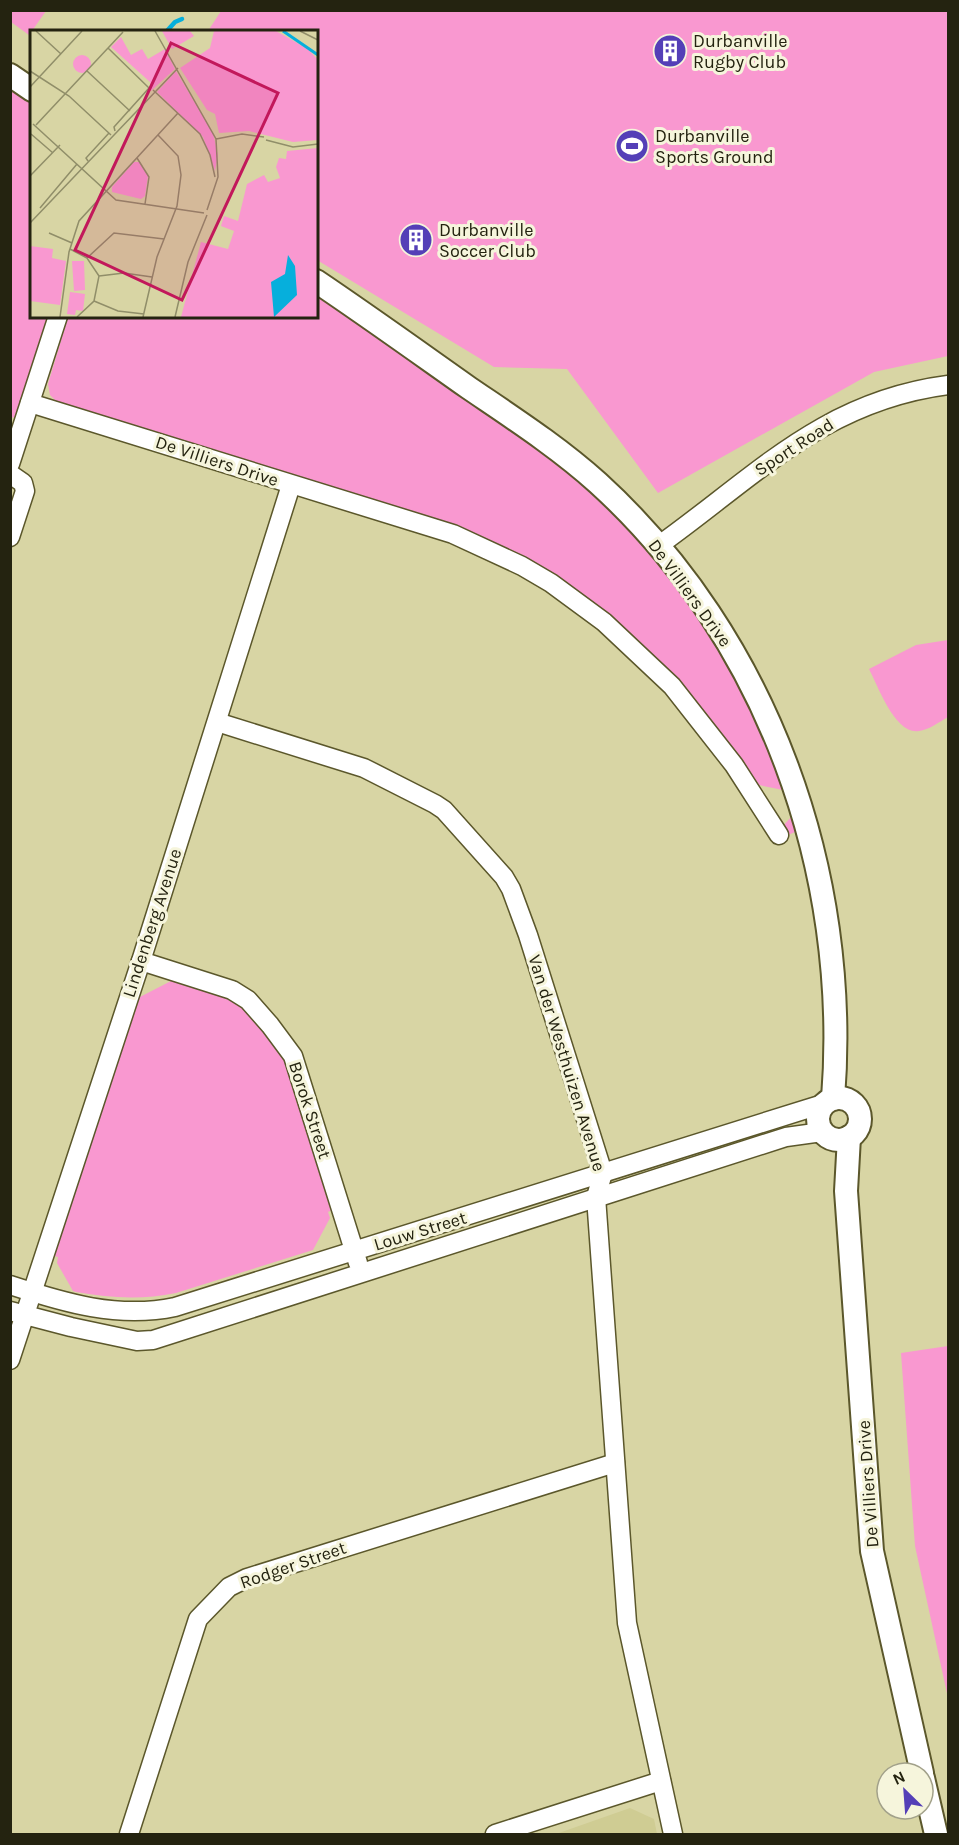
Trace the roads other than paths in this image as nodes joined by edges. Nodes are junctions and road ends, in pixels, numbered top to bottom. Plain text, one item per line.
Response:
1 (10, 75) edge
2 (30, 89) edge
3 (318, 282) edge
4 (57, 318) edge
5 (948, 385) edge
6 (30, 403) junction
7 (10, 464) edge
8 (10, 474) edge
9 (291, 485) junction
10 (10, 537) edge
11 (658, 546) junction
12 (217, 722) junction
13 (779, 835) dead end
14 (141, 961) junction
15 (835, 1100) junction
16 (834, 1136) junction
17 (603, 1173) junction
18 (596, 1197) junction
19 (355, 1251) junction
20 (361, 1273) junction
21 (10, 1285) edge
22 (33, 1292) junction
23 (18, 1314) edge
24 (10, 1360) edge
25 (615, 1463) junction
26 (919, 1761) edge
27 (661, 1781) junction
28 (129, 1834) edge
29 (495, 1834) edge
30 (673, 1834) edge

1 - 2 street
3 - 11 street, De Villiers Drive
4 - 6 street
5 - 11 street, Sport Road
6 - 7 street
6 - 9 street, De Villiers Drive
8 - 10 street
9 - 12 street, Lindenberg Avenue
9 - 13 street, De Villiers Drive
11 - 15 street, De Villiers Drive
12 - 14 street, Lindenberg Avenue
12 - 17 street, Van der Westhuizen Avenue
14 - 19 street, Borok Street
14 - 22 street, Lindenberg Avenue
15 - 16 street
15 - 16 street
15 - 17 street, Louw Street
16 - 18 street, Louw Street
16 - 26 street, De Villiers Drive
17 - 18 street, Van der Westhuizen Avenue
17 - 19 street, Louw Street
18 - 20 street, Louw Street
18 - 25 street, Van der Westhuizen Avenue
19 - 20 street, Borok Street
19 - 22 street, Louw Street
20 - 23 street, Louw Street
21 - 22 street, Louw Street
22 - 23 street, Lindenberg Avenue
23 - 24 street, Lindenberg Avenue
25 - 27 street, Van der Westhuizen Avenue
25 - 28 street, Rodger Street
27 - 29 street
27 - 30 street, Van der Westhuizen Avenue

